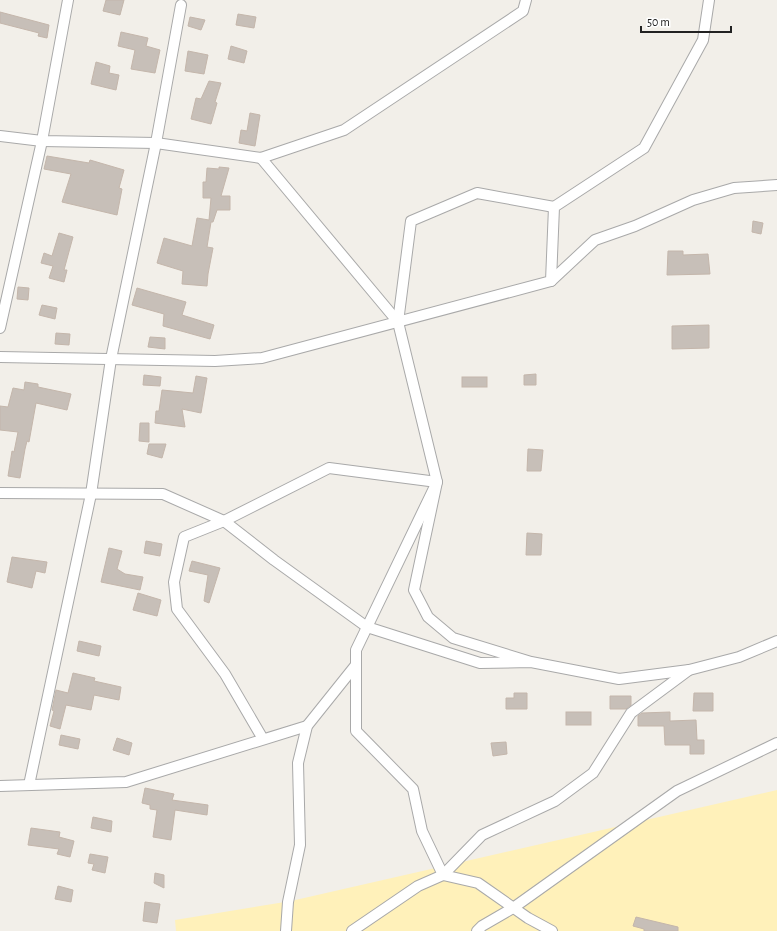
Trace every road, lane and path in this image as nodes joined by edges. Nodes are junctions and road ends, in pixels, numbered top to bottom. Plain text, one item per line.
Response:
1 (68, 0) edge
2 (526, 0) edge
3 (709, 0) edge
4 (181, 5) dead end
5 (0, 136) edge
6 (42, 141) junction
7 (156, 143) junction
8 (261, 158) junction
9 (777, 185) edge
10 (554, 207) junction
11 (551, 281) junction
12 (398, 322) junction
13 (0, 328) edge
14 (0, 357) edge
15 (111, 359) junction
16 (437, 482) junction
17 (0, 493) edge
18 (91, 494) junction
19 (224, 521) junction
20 (367, 627) junction
21 (776, 643) edge
22 (531, 662) junction
23 (355, 666) junction
24 (689, 670) junction
25 (307, 726) junction
26 (263, 739) junction
27 (777, 743) edge
28 (29, 785) junction
29 (0, 786) edge
30 (443, 875) junction
31 (513, 908) junction
32 (286, 931) edge
33 (352, 931) edge
34 (477, 931) edge
35 (552, 931) edge

1 - 6 street
2 - 8 street
3 - 10 street
4 - 7 street
5 - 6 street
6 - 7 street
6 - 13 street
7 - 8 street
7 - 15 street
8 - 12 street
9 - 11 street
10 - 11 street
10 - 12 street
11 - 12 street
12 - 15 street
12 - 16 street
14 - 15 street
15 - 18 street
16 - 19 street
16 - 20 street
16 - 22 street
17 - 18 street
18 - 19 street
18 - 28 street
19 - 20 street
19 - 26 street
20 - 22 street
20 - 23 street
21 - 24 street
22 - 24 street
23 - 25 street
23 - 30 street
24 - 30 street
25 - 26 street
25 - 32 street
26 - 28 street
27 - 31 street
28 - 29 street
30 - 31 street
30 - 33 street
31 - 34 street
31 - 35 street

